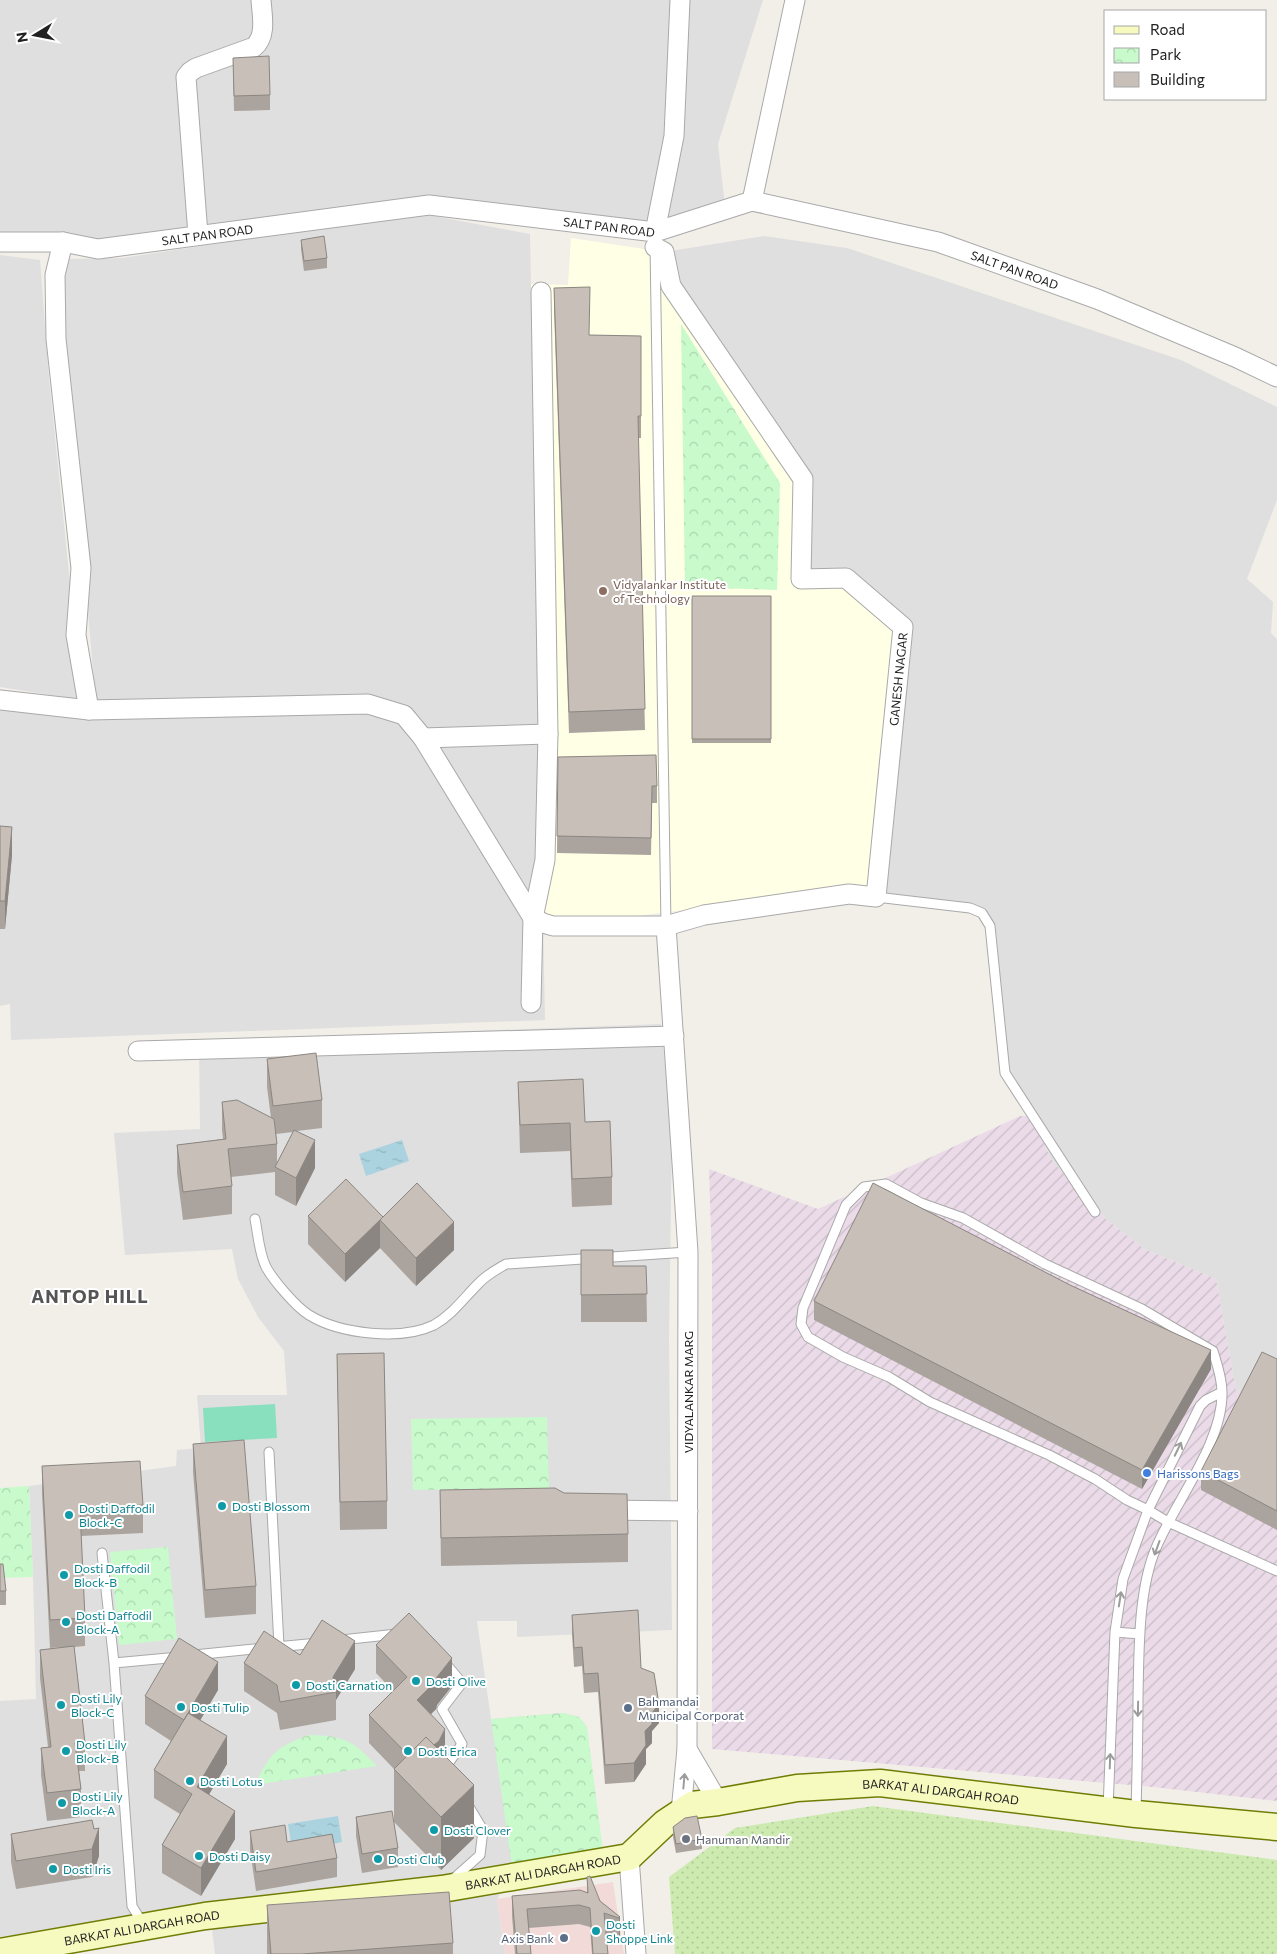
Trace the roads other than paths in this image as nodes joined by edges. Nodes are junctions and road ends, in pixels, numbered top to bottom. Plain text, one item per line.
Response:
1 (261, 0) edge
2 (680, 0) edge
3 (795, 0) edge
4 (752, 201) junction
5 (198, 236) junction
6 (655, 240) junction
7 (0, 242) edge
8 (63, 242) junction
9 (541, 292) dead end
10 (1277, 376) edge
11 (0, 700) edge
12 (89, 710) junction
13 (548, 734) junction
14 (423, 738) junction
15 (876, 897) junction
16 (533, 918) junction
17 (666, 926) junction
18 (531, 1003) dead end
19 (674, 1036) junction
20 (138, 1051) dead end
21 (1095, 1212) dead end
22 (255, 1219) dead end
23 (688, 1252) junction
24 (1222, 1392) junction
25 (269, 1452) dead end
26 (583, 1510) edge
27 (1148, 1510) junction
28 (688, 1511) junction
29 (1168, 1522) junction
30 (102, 1553) dead end
31 (1277, 1571) edge
32 (1115, 1632) junction
33 (409, 1633) edge
34 (1140, 1634) junction
35 (279, 1646) junction
36 (437, 1654) edge
37 (114, 1663) junction
38 (687, 1749) junction
39 (450, 1776) edge
40 (464, 1799) edge
41 (718, 1802) junction
42 (1108, 1810) junction
43 (681, 1812) junction
44 (1136, 1814) junction
45 (1277, 1827) edge
46 (629, 1858) junction
47 (442, 1889) junction
48 (145, 1926) junction
49 (0, 1952) edge
50 (636, 1954) edge

1 - 5 street
2 - 6 street
3 - 4 street
4 - 6 street, SALT PAN ROAD
4 - 10 street, SALT PAN ROAD
5 - 6 street, SALT PAN ROAD
5 - 8 street, SALT PAN ROAD
6 - 15 street, GANESH NAGAR
6 - 17 lane
7 - 8 street, SALT PAN ROAD
8 - 12 street
9 - 13 street
11 - 12 street
12 - 14 street
13 - 14 street
13 - 16 street
14 - 16 street
15 - 17 street
15 - 21 lane
16 - 17 street
16 - 18 street
17 - 19 street, VIDYALANKAR MARG
19 - 20 street
19 - 23 street, VIDYALANKAR MARG
22 - 23 lane
23 - 28 street, VIDYALANKAR MARG
27 -> 24 lane
24 - 27 lane
24 - 29 lane
25 - 35 lane
26 - 28 street
27 - 29 lane
32 -> 27 lane
28 - 38 street, VIDYALANKAR MARG
29 - 31 lane
29 -> 34 lane
30 - 37 lane
32 - 34 lane
42 -> 32 lane
33 - 35 lane
34 -> 44 lane
35 - 37 lane
36 - 39 lane
37 - 48 lane
38 - 41 street
43 -> 38 street, VIDYALANKAR MARG
40 - 47 lane
41 - 42 main road, BARKAT ALI DARGAH ROAD
41 - 43 main road, BARKAT ALI DARGAH ROAD
42 - 44 main road, BARKAT ALI DARGAH ROAD
43 - 46 main road, BARKAT ALI DARGAH ROAD
44 - 45 main road, BARKAT ALI DARGAH ROAD
46 - 47 main road, BARKAT ALI DARGAH ROAD
46 - 50 street
47 - 48 main road, BARKAT ALI DARGAH ROAD
48 - 49 main road, BARKAT ALI DARGAH ROAD

